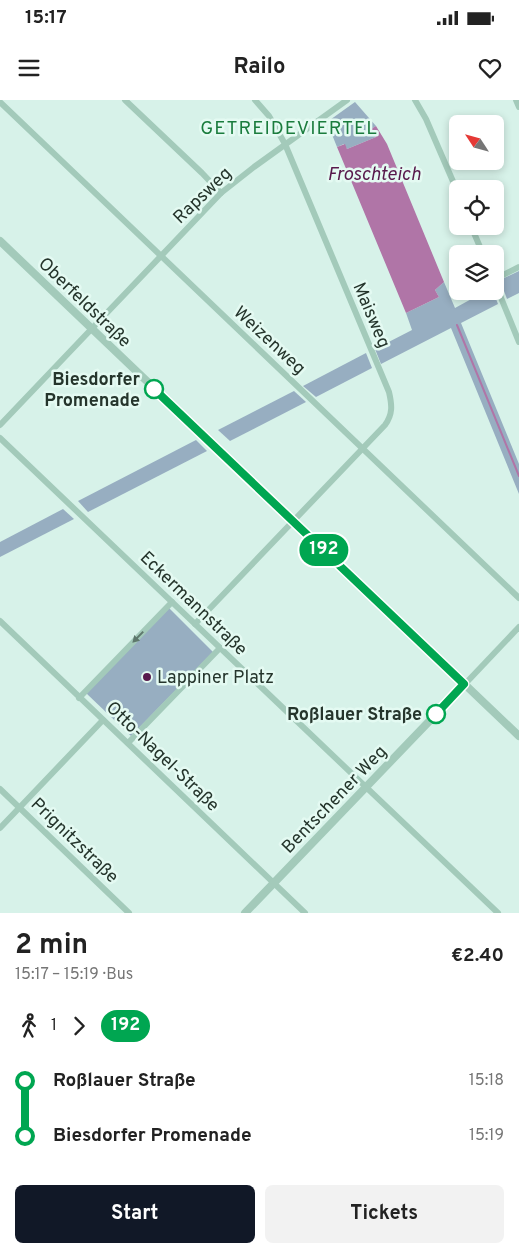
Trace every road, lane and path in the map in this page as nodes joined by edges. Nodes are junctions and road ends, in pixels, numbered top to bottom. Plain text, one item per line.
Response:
1 (126, 100) edge
2 (255, 100) edge
3 (347, 100) edge
4 (415, 100) edge
5 (516, 100) edge
6 (0, 102) edge
7 (519, 107) edge
8 (285, 144) junction
9 (452, 180) edge
10 (221, 193) junction
11 (0, 241) edge
12 (161, 256) junction
13 (519, 267) edge
14 (504, 274) edge
15 (502, 300) edge
16 (92, 329) junction
17 (519, 342) edge
18 (0, 425) edge
19 (0, 438) edge
20 (363, 449) junction
21 (294, 520) junction
22 (519, 598) edge
23 (172, 602) junction
24 (0, 621) edge
25 (195, 624) junction
26 (519, 627) edge
27 (220, 648) junction
28 (464, 684) junction
29 (79, 698) junction
30 (103, 720) junction
31 (519, 736) edge
32 (128, 743) junction
33 (366, 787) junction
34 (0, 790) edge
35 (19, 808) junction
36 (0, 828) edge
37 (274, 883) junction
38 (129, 913) edge
39 (245, 913) edge
40 (305, 913) edge
41 (498, 913) edge

1 - 10 street
2 - 8 street, Maisweg
3 - 8 street, Rapsweg
4 - 9 street
5 - 7 street
6 - 12 street, Weizenweg
8 - 10 street, Rapsweg
8 - 20 street, Maisweg
10 - 12 street, Rapsweg
11 - 16 street, Oberfeldstraße
12 - 16 street, Rapsweg
12 - 20 street, Weizenweg
13 - 14 street
15 - 17 street
16 - 18 street, Rapsweg
16 - 21 street, Oberfeldstraße
19 - 23 street, Eckermannstraße
20 - 21 street, Maisweg
20 - 22 street, Weizenweg
21 - 25 street, Maisweg
21 - 28 street, Oberfeldstraße
23 - 25 street, Eckermannstraße
23 -> 29 street
24 - 29 street, Otto-Nagel-Straße
25 - 27 street, Eckermannstraße
26 - 28 street
27 - 32 street
27 - 33 street, Eckermannstraße
28 - 31 street, Oberfeldstraße
28 - 33 street, Bentschener Weg
29 - 30 street, Otto-Nagel-Straße
30 - 32 street, Otto-Nagel-Straße
30 - 35 street
32 - 37 street, Otto-Nagel-Straße
33 - 37 street, Bentschener Weg
33 - 41 street, Eckermannstraße
34 - 35 street, Prignitzstraße
35 - 36 street
35 - 38 street, Prignitzstraße
37 - 39 street, Bentschener Weg
37 - 40 street, Otto-Nagel-Straße

